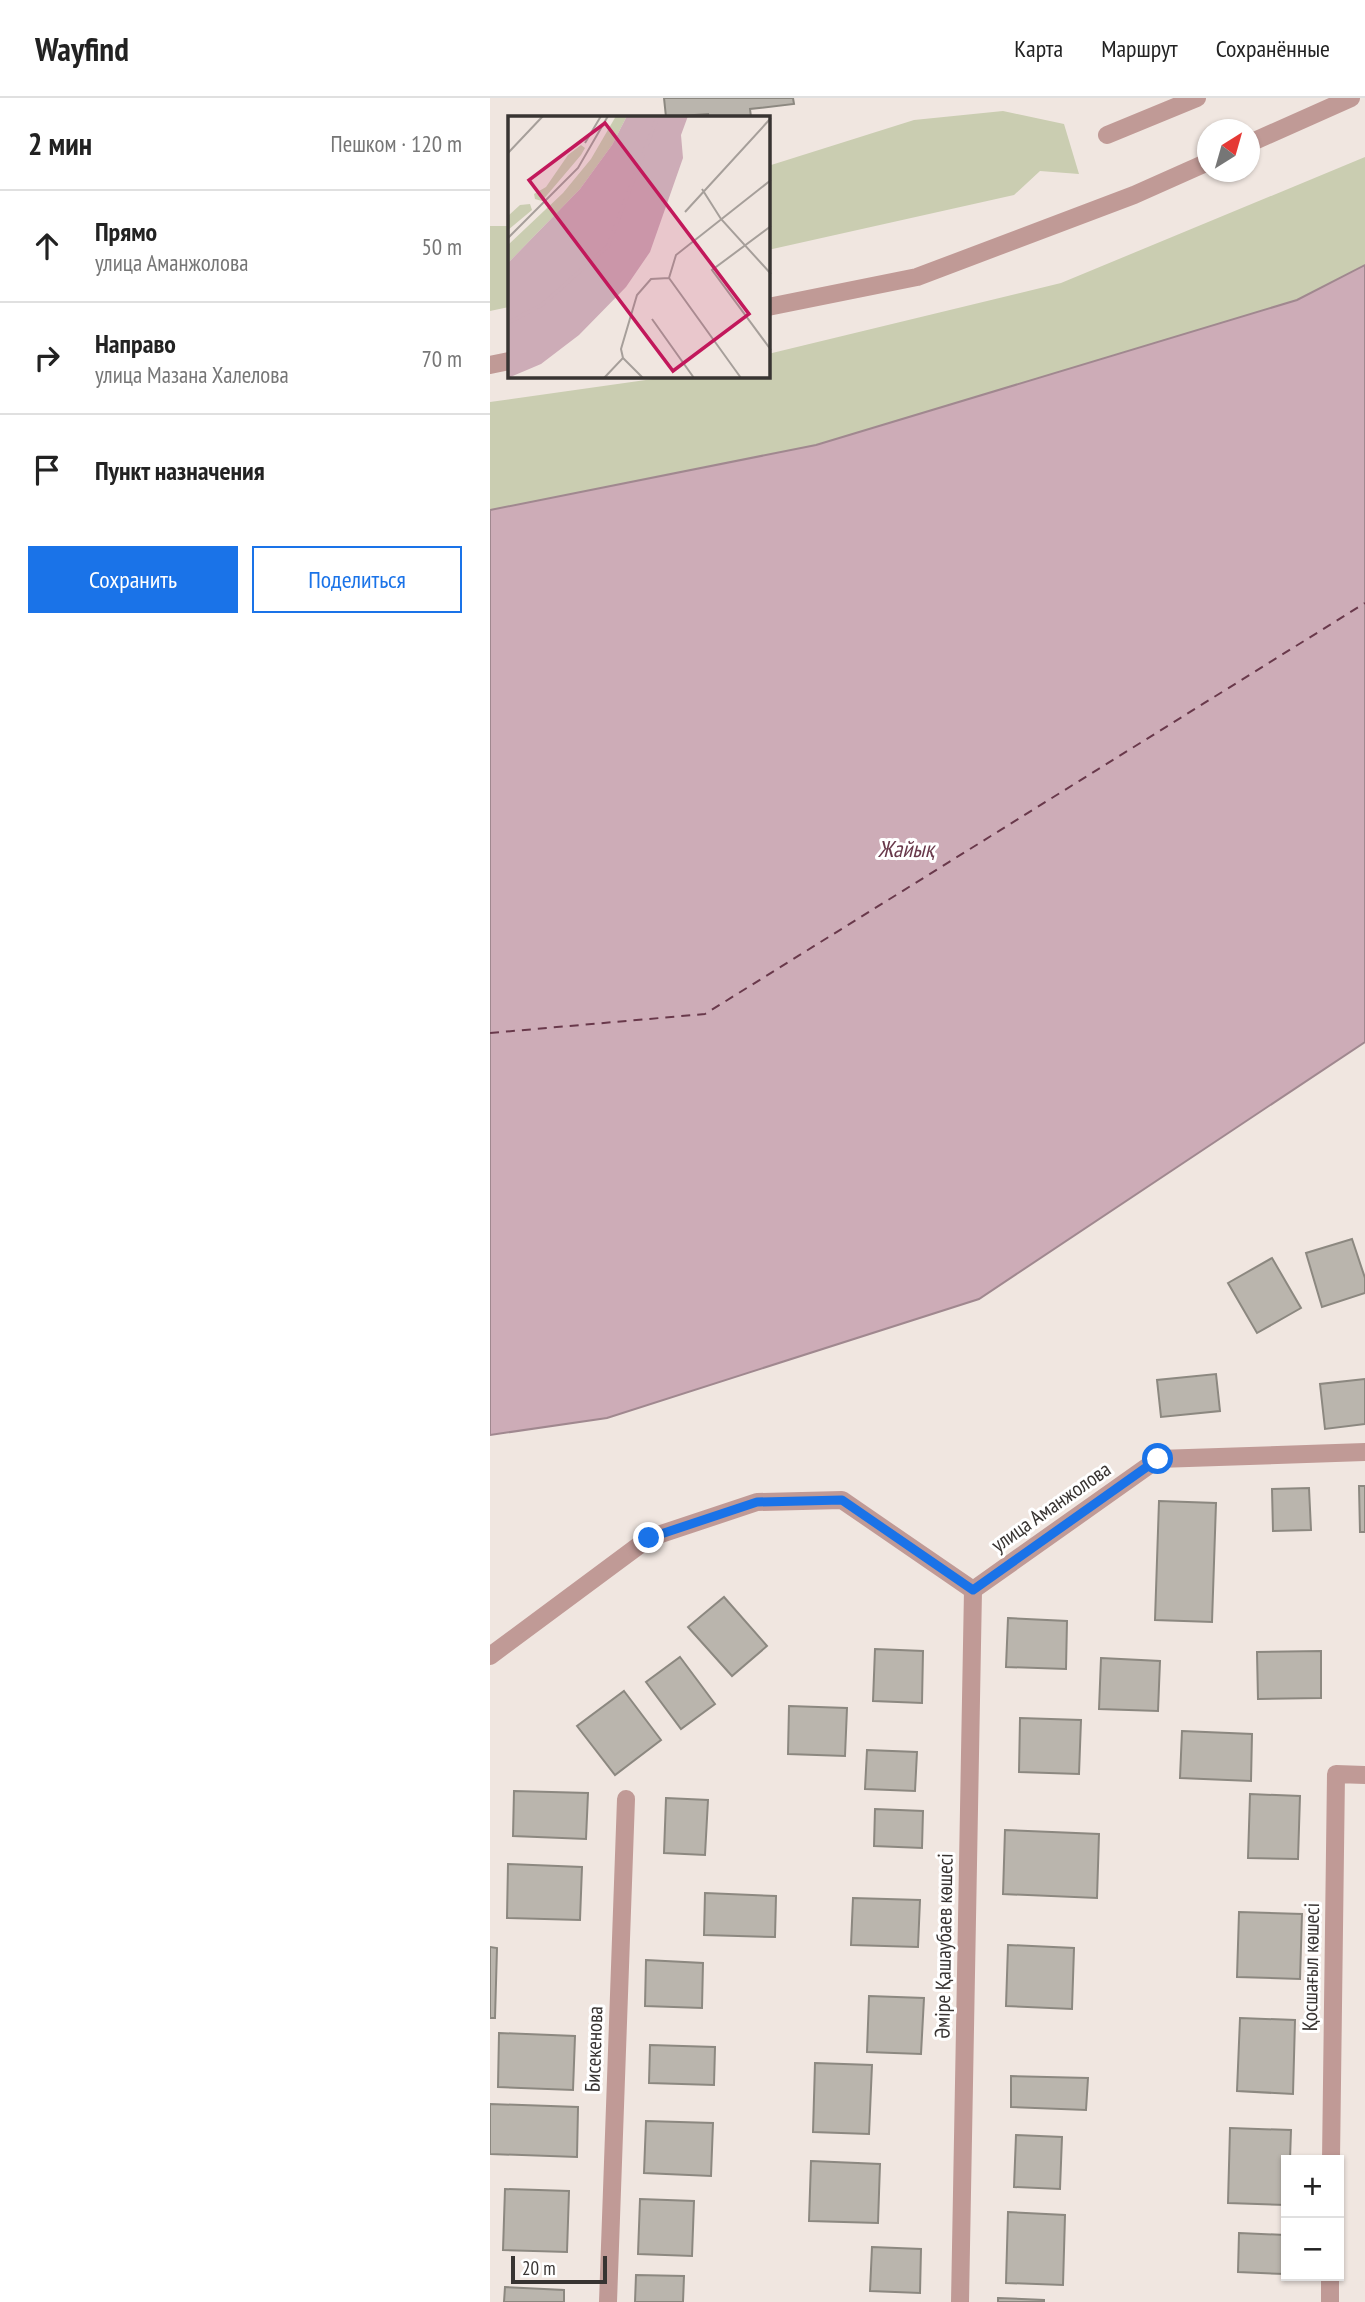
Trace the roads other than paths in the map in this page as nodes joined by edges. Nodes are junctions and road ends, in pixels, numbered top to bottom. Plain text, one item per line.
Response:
1 (1198, 98) edge
2 (1351, 98) edge
3 (1107, 135) dead end
4 (1260, 139) edge
5 (1197, 167) edge
6 (770, 307) edge
7 (508, 361) edge
8 (490, 365) edge
9 (1365, 1452) edge
10 (973, 1590) junction
11 (490, 1656) edge
12 (1365, 1775) edge
13 (626, 1799) dead end
14 (1331, 2155) edge
15 (1330, 2281) edge
16 (608, 2302) edge
17 (960, 2302) edge
18 (1330, 2302) edge

1 - 3 street
2 - 4 street
5 - 6 street
7 - 8 street
9 - 10 street, улица Аманжолова
10 - 11 street
10 - 17 street, Әміре Қашаубаев көшесі
12 - 14 street, Қосшағыл көшесі
13 - 16 street, Бисекенова
15 - 18 street

